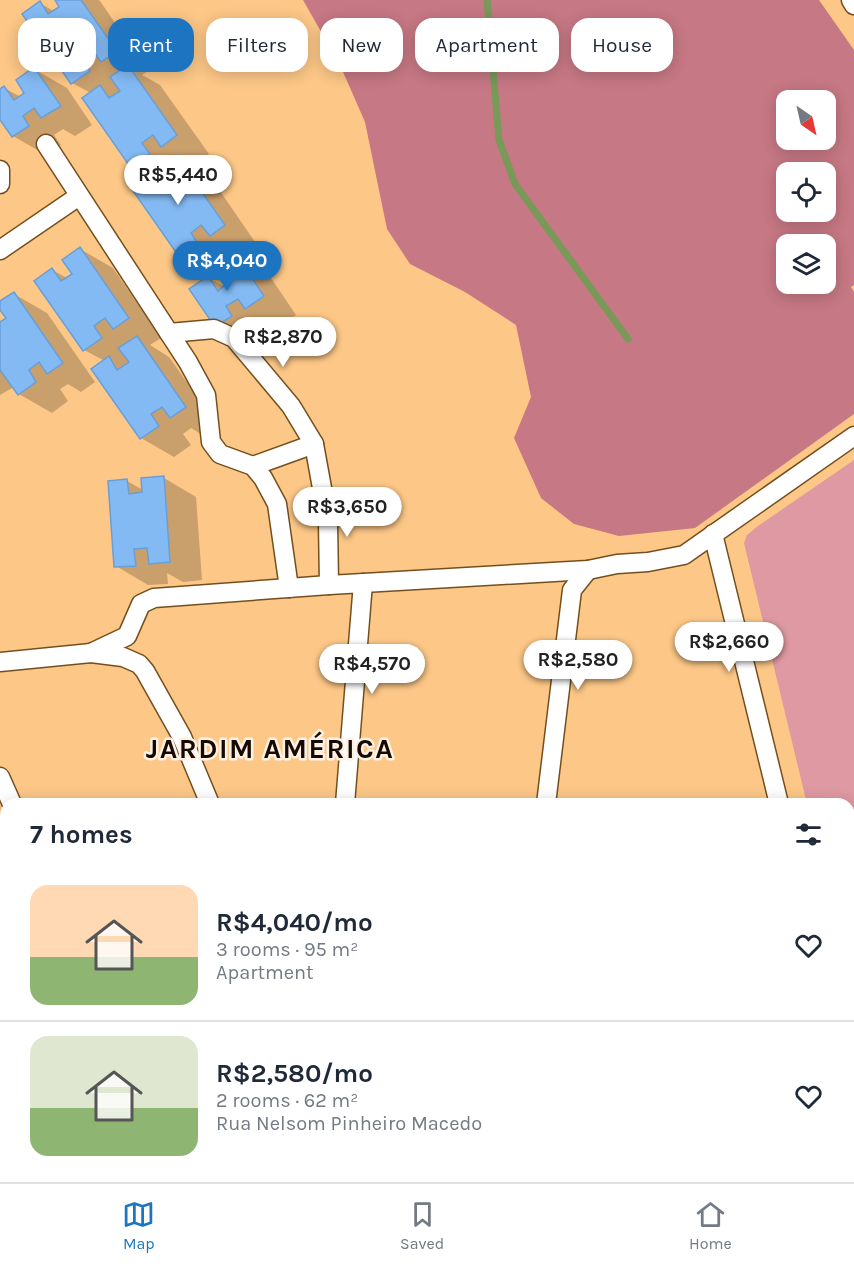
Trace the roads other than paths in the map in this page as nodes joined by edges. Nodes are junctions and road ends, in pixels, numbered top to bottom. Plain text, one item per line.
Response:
1 (851, 0) edge
2 (854, 4) edge
3 (46, 144) dead end
4 (0, 170) edge
5 (0, 184) edge
6 (80, 196) junction
7 (0, 250) edge
8 (169, 333) junction
9 (854, 436) edge
10 (314, 444) junction
11 (253, 466) junction
12 (713, 534) junction
13 (588, 570) junction
14 (363, 583) junction
15 (329, 585) junction
16 (289, 588) junction
17 (91, 653) junction
18 (0, 662) edge
19 (0, 777) edge
20 (9, 798) edge
21 (208, 798) edge
22 (345, 798) edge
23 (547, 798) edge
24 (778, 798) edge

1 - 2 street
3 - 6 street
4 - 5 street
6 - 7 street
6 - 8 street
8 - 10 street
8 - 11 street
9 - 12 street
10 - 11 street
10 - 15 street
11 - 16 street
12 - 13 street
12 - 24 street
13 - 14 street
13 - 23 street
14 - 15 street
14 - 22 street
15 - 16 street
16 - 17 street
17 - 18 street
17 - 21 street
19 - 20 street

